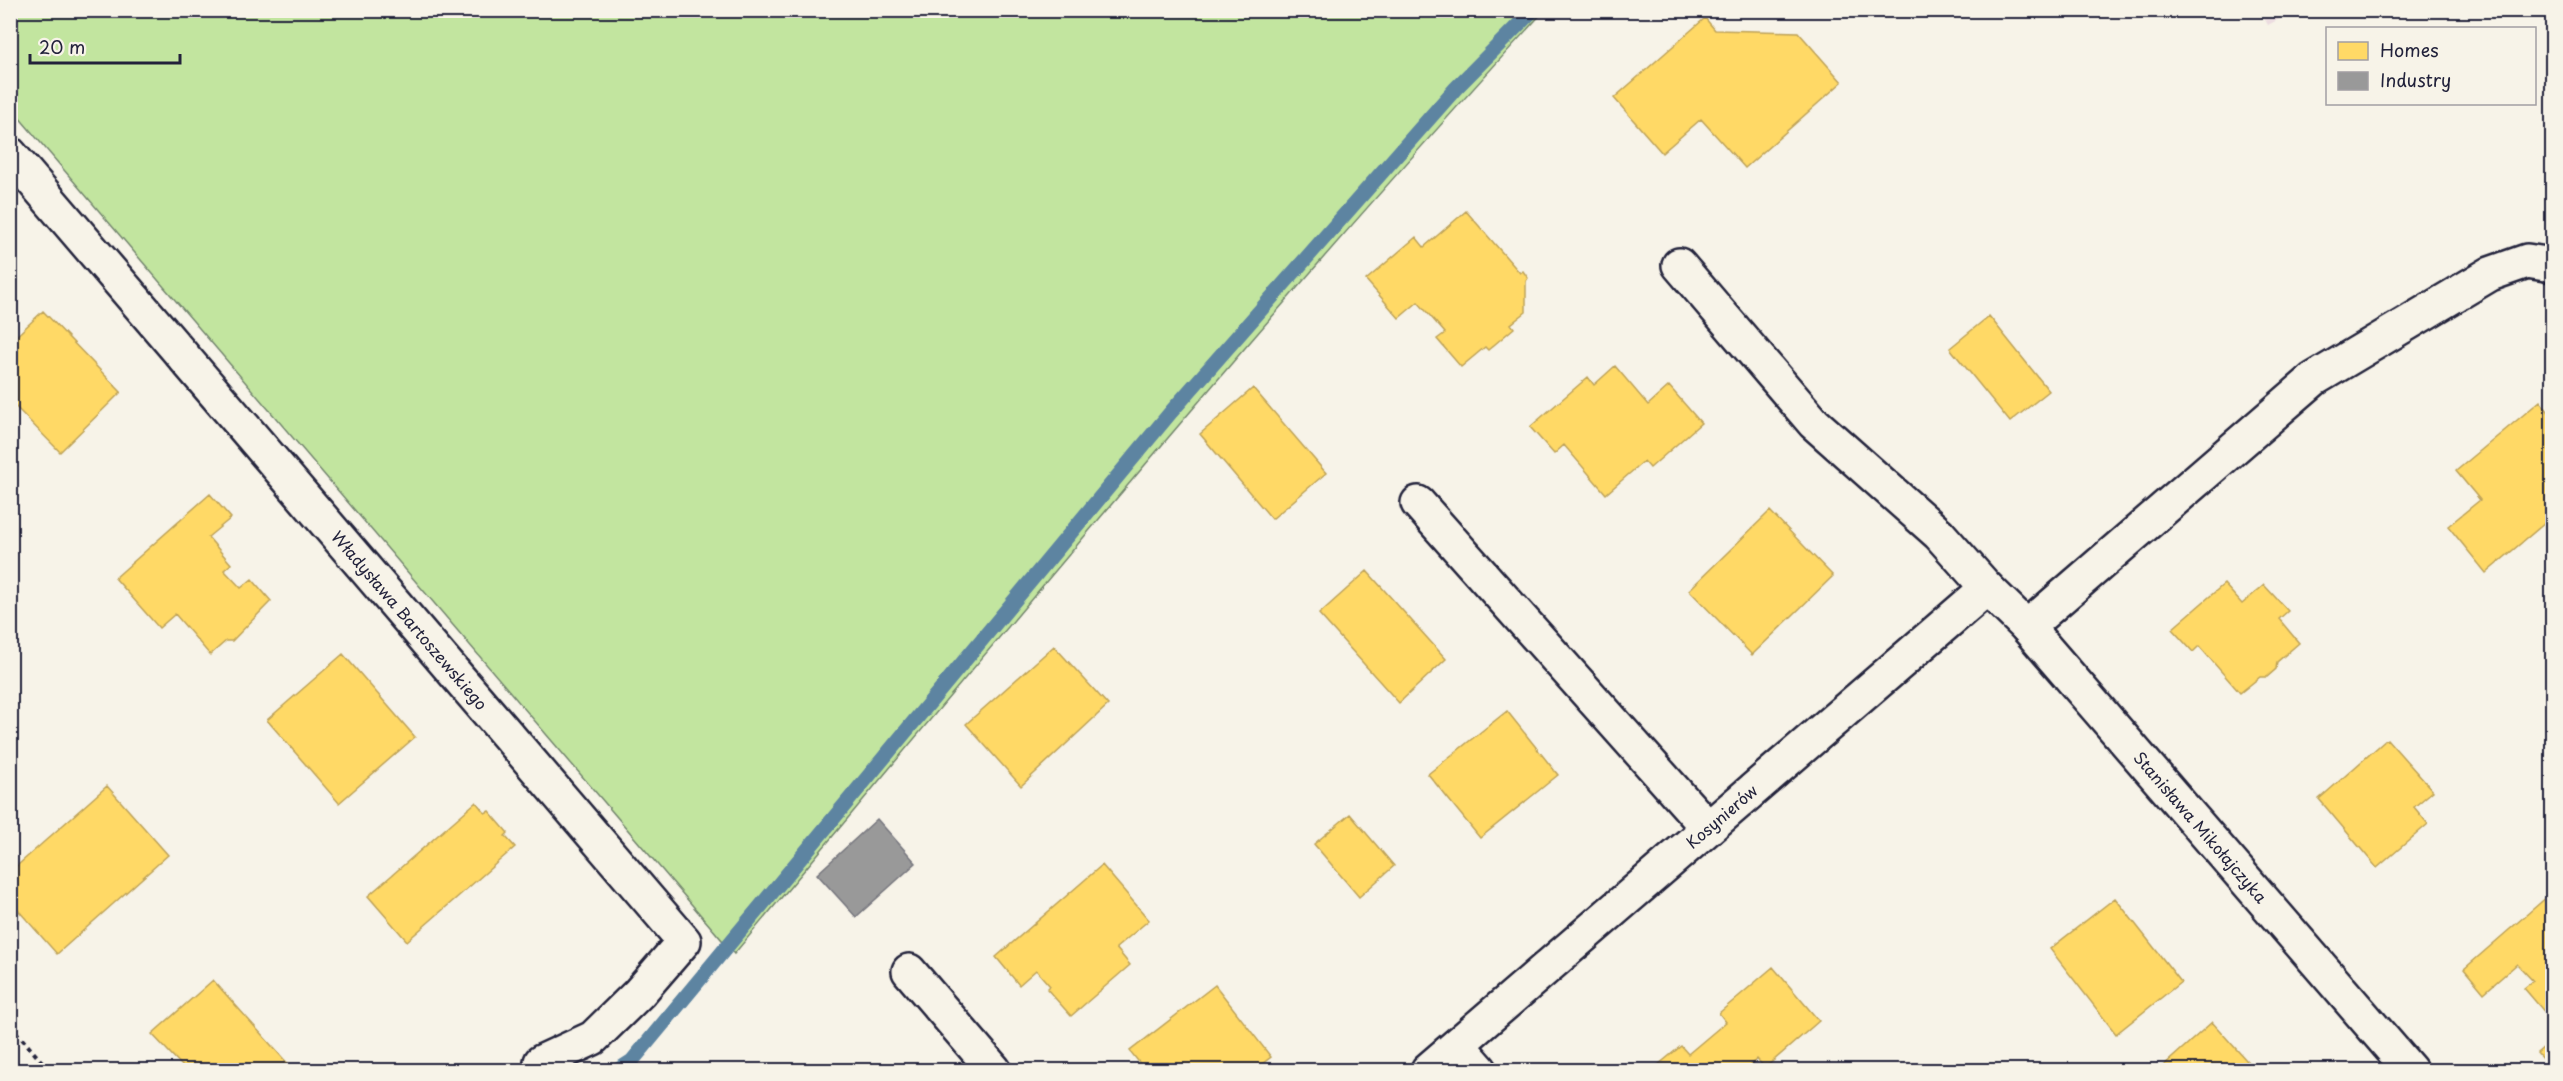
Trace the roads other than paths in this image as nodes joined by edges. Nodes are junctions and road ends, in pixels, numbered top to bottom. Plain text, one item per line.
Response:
1 (10, 154) edge
2 (1679, 265) dead end
3 (2553, 265) edge
4 (1418, 503) dead end
5 (1987, 588) junction
6 (2027, 627) junction
7 (1707, 827) junction
8 (909, 971) dead end
9 (1458, 1045) junction
10 (542, 1062) dead end
11 (994, 1071) edge
12 (1428, 1071) edge
13 (1480, 1071) edge
14 (2410, 1071) edge

1 - 10 street, Władysława Bartoszewskiego
2 - 5 street, Stanisława Mikołajczyka
3 - 6 street
4 - 7 street
5 - 6 street, Stanisława Mikołajczyka
5 - 7 street, Kosynierów
6 - 14 street, Stanisława Mikołajczyka
7 - 9 street, Kosynierów
8 - 11 street
9 - 12 street, Kosynierów
9 - 13 street

